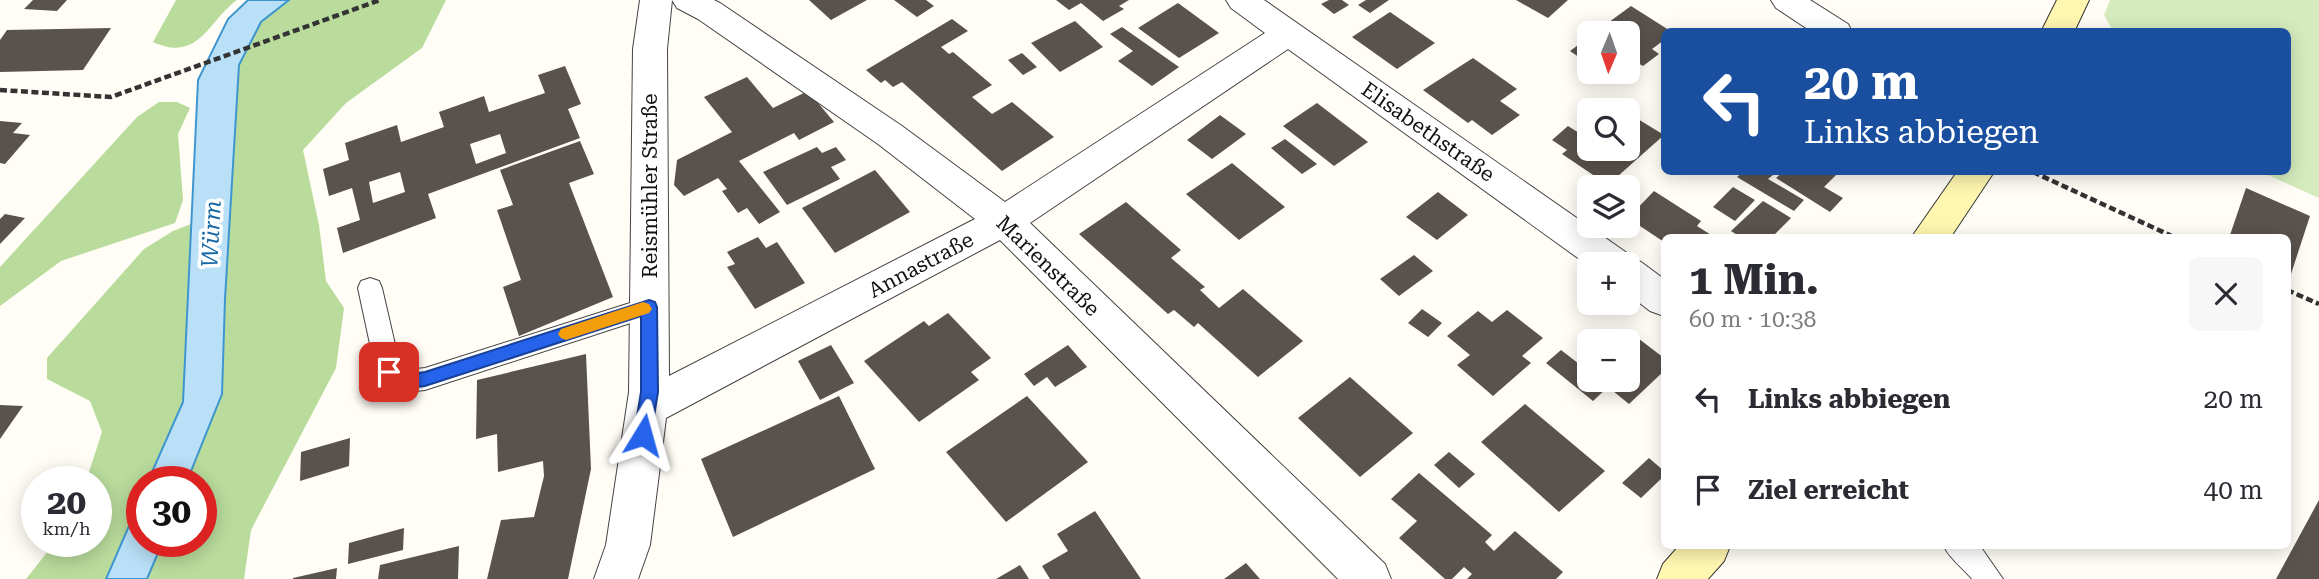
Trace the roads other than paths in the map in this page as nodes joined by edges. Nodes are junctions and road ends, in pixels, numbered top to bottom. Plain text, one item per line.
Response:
1 (656, 0) edge
2 (688, 0) edge
3 (1242, 0) edge
4 (1787, 0) edge
5 (2073, 0) edge
6 (1830, 28) edge
7 (2059, 28) edge
8 (1290, 33) junction
9 (1974, 175) edge
10 (1004, 221) junction
11 (1933, 234) edge
12 (1598, 252) edge
13 (1640, 283) edge
14 (370, 288) dead end
15 (1661, 298) edge
16 (649, 307) junction
17 (646, 408) junction
18 (1705, 549) edge
19 (1963, 549) edge
20 (616, 579) edge
21 (1369, 579) edge
22 (1679, 579) edge
23 (1989, 579) edge

1 - 16 street, Reismühler Straße
2 - 10 street, Marienstraße
3 - 8 street, Elisabethstraße
4 - 6 street
5 - 7 main road
8 - 10 street, Annastraße
8 - 12 street, Elisabethstraße
9 - 11 main road
10 - 17 street, Annastraße
10 - 21 street, Marienstraße
13 - 15 street
14 - 16 lane
16 - 17 street, Reismühler Straße
17 - 20 street, Reismühler Straße
18 - 22 main road
19 - 23 lane

